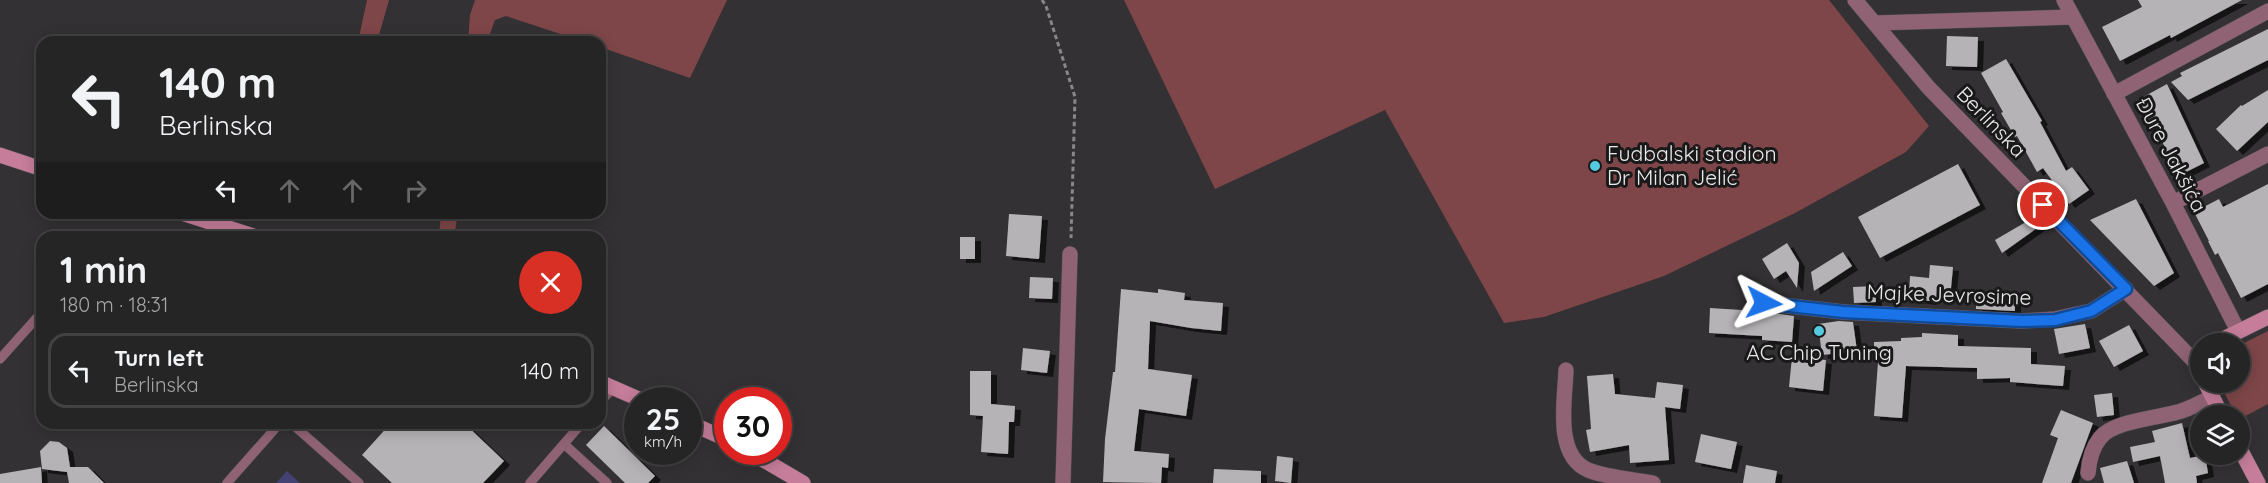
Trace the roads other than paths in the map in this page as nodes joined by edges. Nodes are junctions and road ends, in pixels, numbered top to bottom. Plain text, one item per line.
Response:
1 (1855, 0) edge
2 (2064, 0) edge
3 (2268, 10) edge
4 (2073, 17) junction
5 (1875, 23) junction
6 (2114, 94) junction
7 (2268, 154) edge
8 (0, 155) edge
9 (36, 167) edge
10 (2173, 203) junction
11 (200, 219) edge
12 (238, 231) edge
13 (1070, 254) road end
14 (2126, 289) junction
15 (1764, 303) dead end
16 (2268, 317) edge
17 (36, 319) edge
18 (2238, 331) junction
19 (2234, 333) edge
20 (2190, 353) edge
21 (0, 359) edge
22 (1566, 370) dead end
23 (606, 385) edge
24 (624, 393) edge
25 (2210, 393) edge
26 (2212, 397) junction
27 (2216, 405) edge
28 (275, 429) edge
29 (298, 429) edge
30 (577, 429) edge
31 (564, 444) junction
32 (772, 465) edge
33 (2249, 465) edge
34 (2088, 473) dead end
35 (226, 483) edge
36 (359, 483) edge
37 (530, 483) edge
38 (606, 483) edge
39 (803, 483) edge
40 (1063, 483) edge
41 (1653, 483) edge
42 (2258, 483) edge

1 - 5 street, Berlinska
2 - 4 street, Đure Jakšića
3 - 6 street
4 - 5 street
4 - 6 street, Đure Jakšića
5 - 14 street, Berlinska
6 - 10 street, Đure Jakšića
7 - 10 street
8 - 9 street
10 - 18 street, Đure Jakšića
11 - 12 street
13 - 40 street
14 - 15 street, Majke Jevrosime
14 - 20 street, Berlinska
16 - 18 street
17 - 21 lane
18 - 19 street
22 - 41 street
23 - 24 street
25 - 26 street
26 - 27 street
26 - 34 street
28 - 35 lane
29 - 36 lane
30 - 31 lane
31 - 37 lane
31 - 38 lane
32 - 39 street
33 - 42 street

